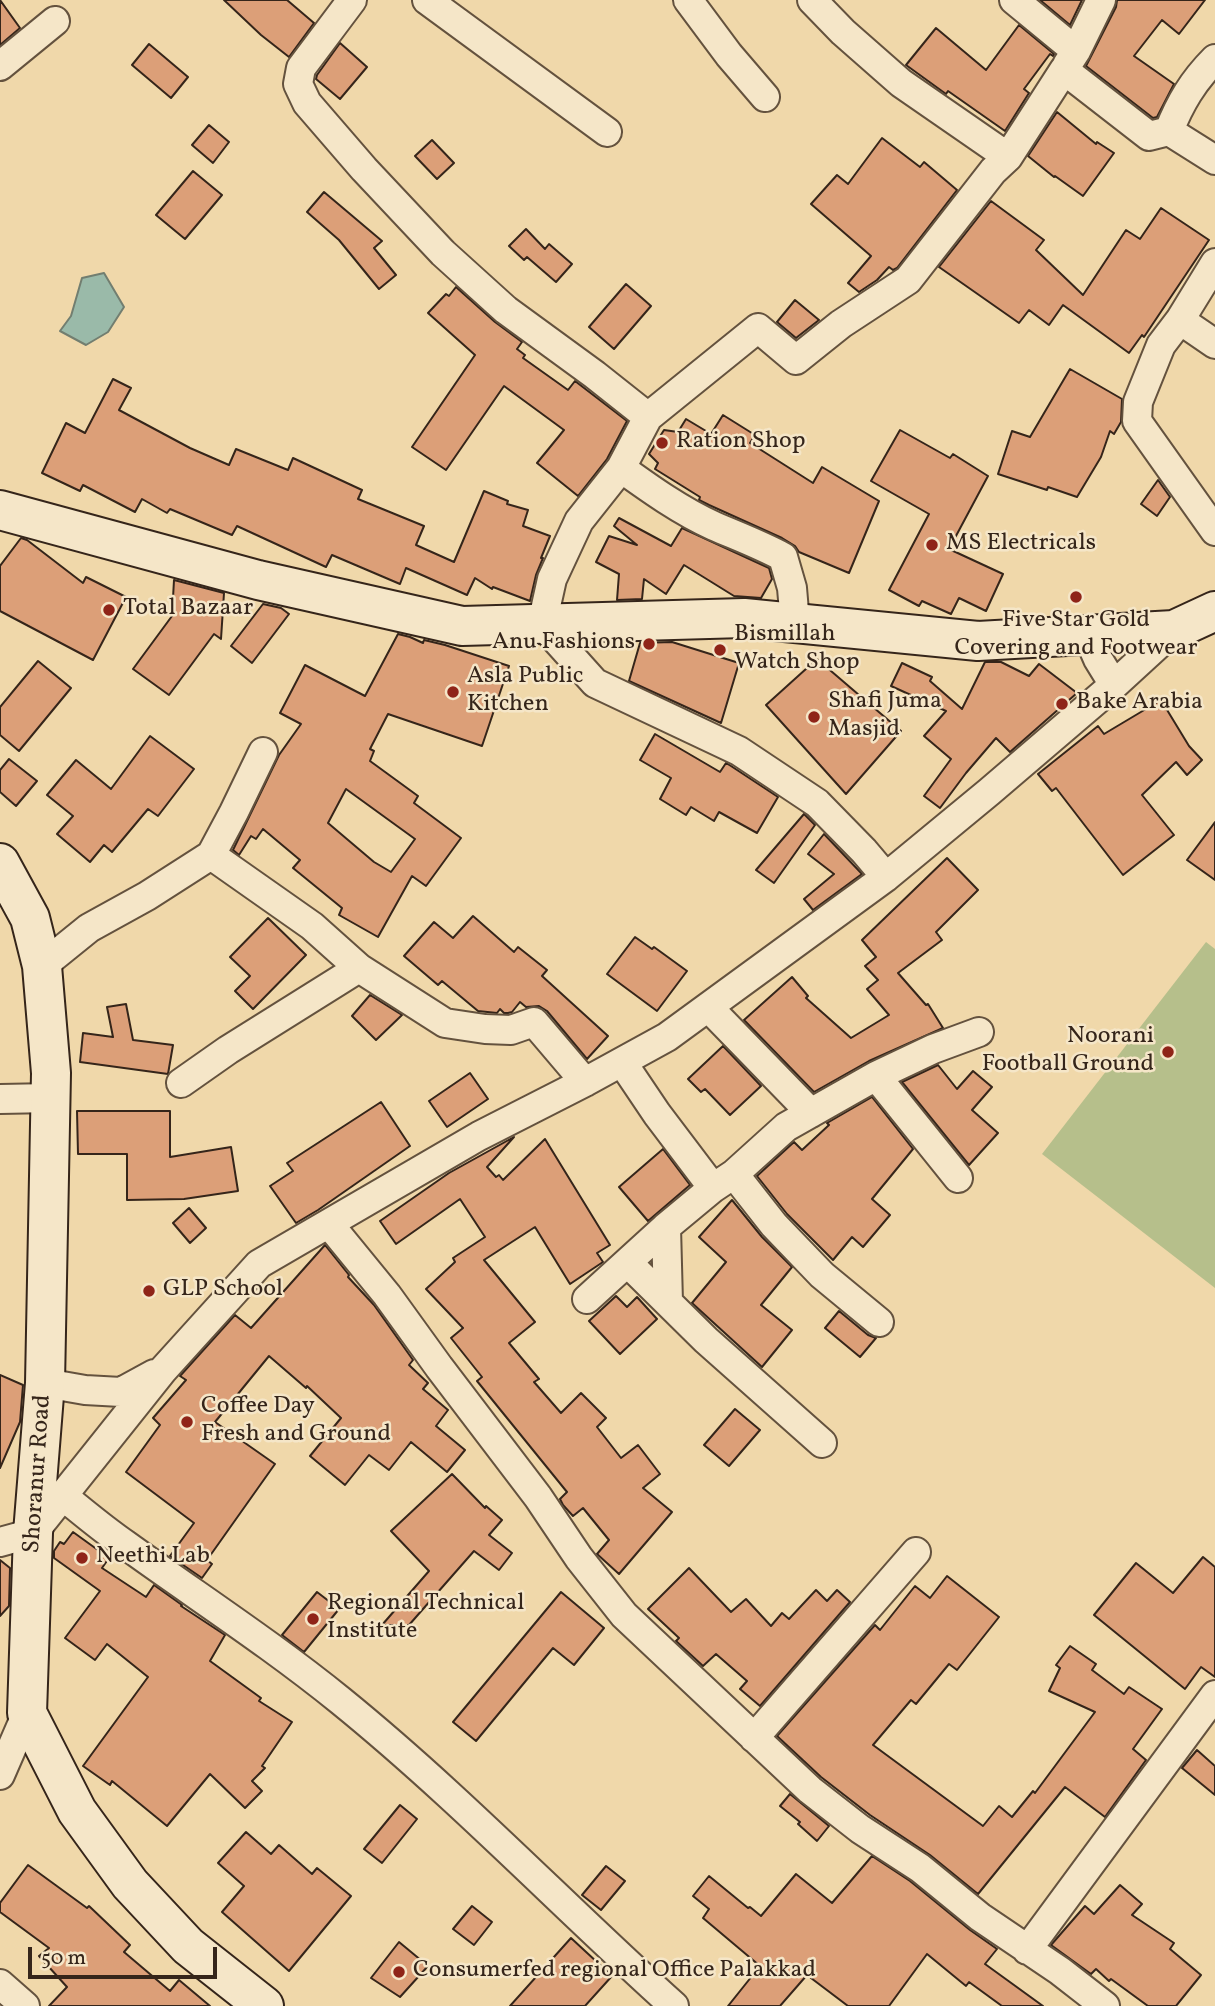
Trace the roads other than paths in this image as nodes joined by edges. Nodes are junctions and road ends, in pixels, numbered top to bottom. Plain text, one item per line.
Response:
1 (352, 0) edge
2 (427, 0) edge
3 (688, 0) edge
4 (812, 0) edge
5 (1014, 0) edge
6 (1101, 0) edge
7 (55, 22) dead end
8 (1215, 59) edge
9 (1070, 60) junction
10 (0, 66) edge
11 (765, 97) dead end
12 (1168, 131) junction
13 (607, 132) dead end
14 (1008, 157) junction
15 (1215, 160) edge
16 (1215, 263) edge
17 (1180, 320) junction
18 (1215, 344) edge
19 (648, 417) junction
20 (621, 468) junction
21 (0, 510) edge
22 (1215, 531) edge
23 (1215, 611) edge
24 (795, 623) junction
25 (542, 624) junction
26 (1174, 630) junction
27 (1088, 636) junction
28 (1114, 685) junction
29 (263, 752) dead end
30 (211, 855) junction
31 (0, 863) edge
32 (886, 877) junction
33 (42, 966) junction
34 (359, 968) junction
35 (708, 1007) junction
36 (979, 1032) dead end
37 (622, 1062) junction
38 (876, 1076) junction
39 (585, 1082) junction
40 (181, 1083) dead end
41 (51, 1098) junction
42 (0, 1099) edge
43 (811, 1113) junction
44 (958, 1178) dead end
45 (724, 1181) junction
46 (329, 1223) junction
47 (666, 1227) junction
48 (628, 1263) junction
49 (587, 1299) dead end
50 (668, 1302) junction
51 (879, 1322) dead end
52 (163, 1370) junction
53 (46, 1383) junction
54 (822, 1444) dead end
55 (63, 1496) junction
56 (16, 1537) edge
57 (916, 1552) dead end
58 (1215, 1695) edge
59 (27, 1713) junction
60 (754, 1738) junction
61 (0, 1775) edge
62 (1027, 1950) junction
63 (0, 1984) edge
64 (25, 2006) edge
65 (264, 2006) edge
66 (674, 2006) edge
67 (1105, 2006) edge

1 - 19 street
2 - 13 street
3 - 11 street
4 - 14 street
5 - 9 street
6 - 9 street
7 - 10 street
8 - 12 street
9 - 12 street
9 - 14 street
12 - 15 street
14 - 19 street
16 - 17 street
17 - 18 street
17 - 22 street
19 - 20 street
20 - 24 street
20 - 25 street
21 - 25 main road
23 - 26 main road
24 - 25 main road
24 - 27 main road
25 - 32 street
26 - 27 main road
26 - 28 street
27 - 28 street
28 - 32 street
29 - 30 street
30 - 33 street
30 - 34 street
31 - 33 main road, Shoranur Road
32 - 35 street
33 - 41 main road, Shoranur Road
34 - 39 street
34 - 40 street
35 - 37 street
35 - 43 street
36 - 38 street
37 - 39 street
37 - 45 street
38 - 43 street
38 - 44 street
39 - 46 street
41 - 42 street
41 - 53 main road, Shoranur Road
43 - 45 street
45 - 47 street
45 - 51 street
46 - 52 street
46 - 60 street
47 - 48 street
47 - 50 street
48 - 49 street
48 - 50 street
50 - 54 street
52 - 53 street
52 - 55 street
53 - 56 main road, Shoranur Road
55 - 56 street
55 - 66 street
56 - 59 main road, Shoranur Road
57 - 60 street
58 - 62 street
59 - 61 street
59 - 65 main road, Shoranur Road
60 - 62 street
62 - 67 street
63 - 64 street

